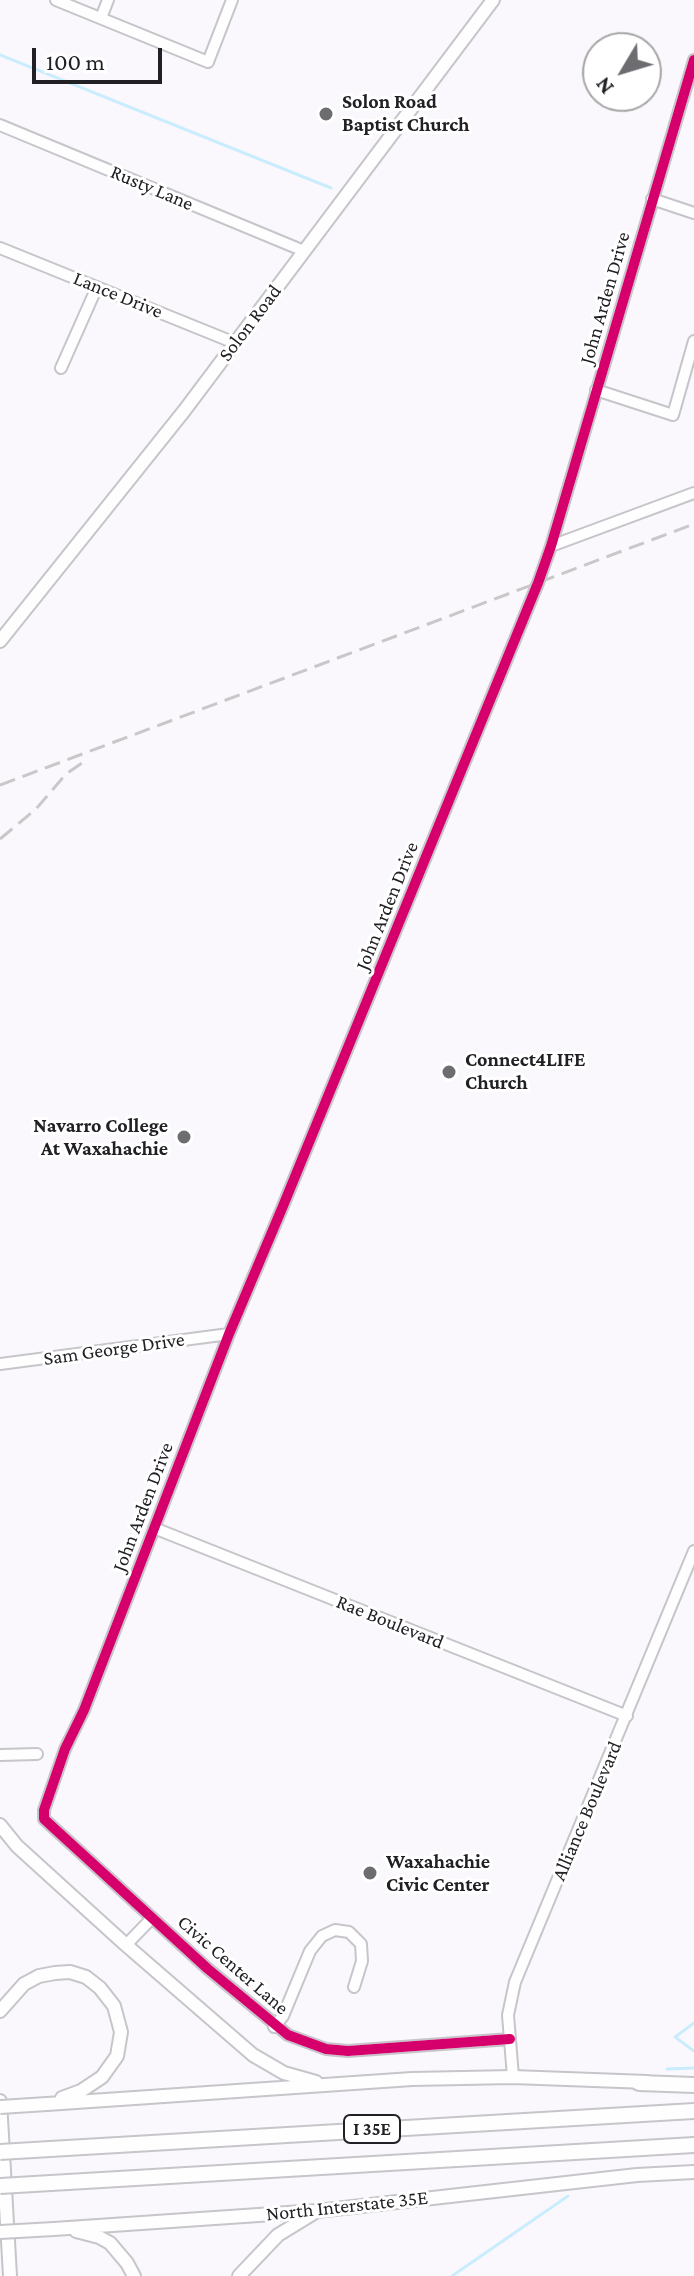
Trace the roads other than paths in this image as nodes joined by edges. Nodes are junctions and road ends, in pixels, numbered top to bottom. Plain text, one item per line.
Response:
1 (56, 0) edge
2 (108, 0) edge
3 (232, 0) edge
4 (493, 0) edge
5 (101, 18) junction
6 (694, 60) edge
7 (0, 125) edge
8 (652, 199) junction
9 (694, 213) edge
10 (0, 248) edge
11 (304, 251) junction
12 (97, 287) junction
13 (694, 341) edge
14 (235, 343) junction
15 (61, 368) dead end
16 (596, 390) junction
17 (694, 493) edge
18 (551, 546) junction
19 (0, 641) edge
20 (229, 1334) junction
21 (0, 1364) edge
22 (154, 1528) junction
23 (694, 1551) edge
24 (627, 1716) junction
25 (65, 1749) joint
26 (37, 1754) dead end
27 (0, 1755) edge
28 (0, 1825) edge
29 (152, 1918) junction
30 (126, 1945) junction
31 (354, 1987) dead end
32 (0, 2011) edge
33 (274, 2027) junction
34 (510, 2039) junction
35 (513, 2077) junction
36 (694, 2082) edge
37 (639, 2083) joint
38 (330, 2085) junction
39 (0, 2104) edge
40 (47, 2104) junction
41 (694, 2111) edge
42 (694, 2145) edge
43 (0, 2152) edge
44 (694, 2172) edge
45 (0, 2186) edge
46 (317, 2211) junction
47 (59, 2228) junction
48 (0, 2232) edge
49 (10, 2276) edge
50 (134, 2276) edge
51 (239, 2276) edge

1 - 5 street
2 - 5 street
3 - 5 street
4 - 11 main road, Solon Road
6 - 8 street, John Arden Drive
7 - 11 street, Rusty Lane
8 - 9 street
8 - 16 street, John Arden Drive
10 - 12 street, Lance Drive
11 - 14 main road, Solon Road
12 - 14 street, Lance Drive
12 - 15 street
13 - 16 street
14 - 19 main road, Solon Road
16 - 18 street, John Arden Drive
17 - 18 street
18 - 20 street, John Arden Drive
20 - 21 street, Sam George Drive
20 - 22 street, John Arden Drive
22 - 24 street, Rae Boulevard
22 - 25 street, John Arden Drive
23 - 24 street, Alliance Boulevard
24 - 34 street, Alliance Boulevard
25 - 29 street, Civic Center Lane
26 - 27 street
28 - 30 main road
29 - 30 street
29 - 33 street, Civic Center Lane
30 - 38 main road
31 - 33 street
32 - 40 main road
33 - 34 street, Civic Center Lane
34 - 35 street, Alliance Boulevard
35 - 37 main road
35 - 38 main road
36 - 37 highway
38 - 40 main road
39 - 40 main road, bridge
39 - 49 main road
41 - 43 highway, I 35E, bridge
42 - 45 highway, I 35E, bridge
44 - 46 main road, North Interstate 35E
46 - 47 main road, North Interstate 35E
46 - 51 main road
47 - 48 main road, North Interstate 35E, bridge
47 - 50 main road

